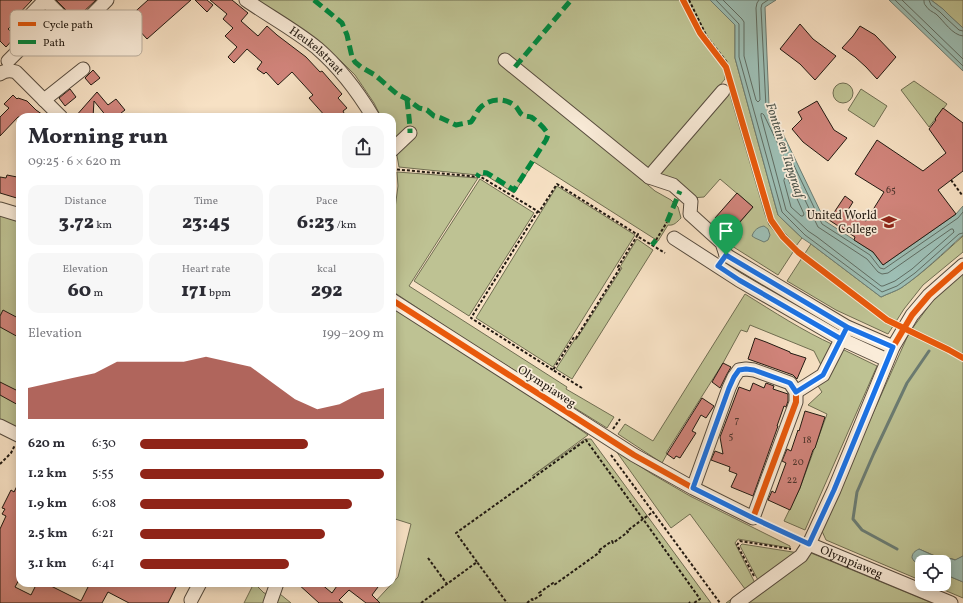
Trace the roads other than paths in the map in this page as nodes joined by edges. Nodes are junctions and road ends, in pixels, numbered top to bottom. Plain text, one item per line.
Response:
1 (107, 0) edge
2 (246, 0) edge
3 (35, 10) edge
4 (55, 10) edge
5 (97, 10) edge
6 (13, 56) edge
7 (505, 60) dead end
8 (4, 65) edge
9 (83, 69) dead end
10 (723, 91) dead end
11 (44, 100) junction
12 (57, 113) edge
13 (370, 113) edge
14 (410, 132) dead end
15 (396, 146) edge
16 (649, 177) junction
17 (0, 210) edge
18 (16, 214) edge
19 (674, 238) dead end
20 (726, 255) junction
21 (963, 265) edge
22 (718, 266) junction
23 (776, 286) junction
24 (769, 298) junction
25 (396, 303) edge
26 (844, 333) junction
27 (893, 347) junction
28 (887, 360) junction
29 (796, 392) junction
30 (0, 426) edge
31 (16, 434) edge
32 (693, 488) junction
33 (809, 544) junction
34 (198, 587) edge
35 (276, 587) edge
36 (191, 600) dead end
37 (270, 603) edge
38 (737, 603) edge
39 (951, 603) edge

1 - 5 street
2 - 13 street, Heukelstraat
3 - 4 street
6 - 8 street
7 - 16 street
8 - 11 street
9 - 11 street
10 - 16 street
11 - 12 street
14 - 15 street
16 - 20 street
17 - 18 street
19 - 22 street
20 - 22 street
20 - 23 street
21 - 27 street
22 - 24 street
23 - 24 street
23 - 26 street
24 - 26 street
25 - 32 street, Olympiaweg
26 - 27 street
26 - 28 street
26 - 29 street
27 - 28 street
28 - 33 street
29 - 32 street
29 - 32 street, Olympiaweg
30 - 31 street
33 - 38 street
33 - 39 street, Olympiaweg
34 - 36 street
35 - 37 street

